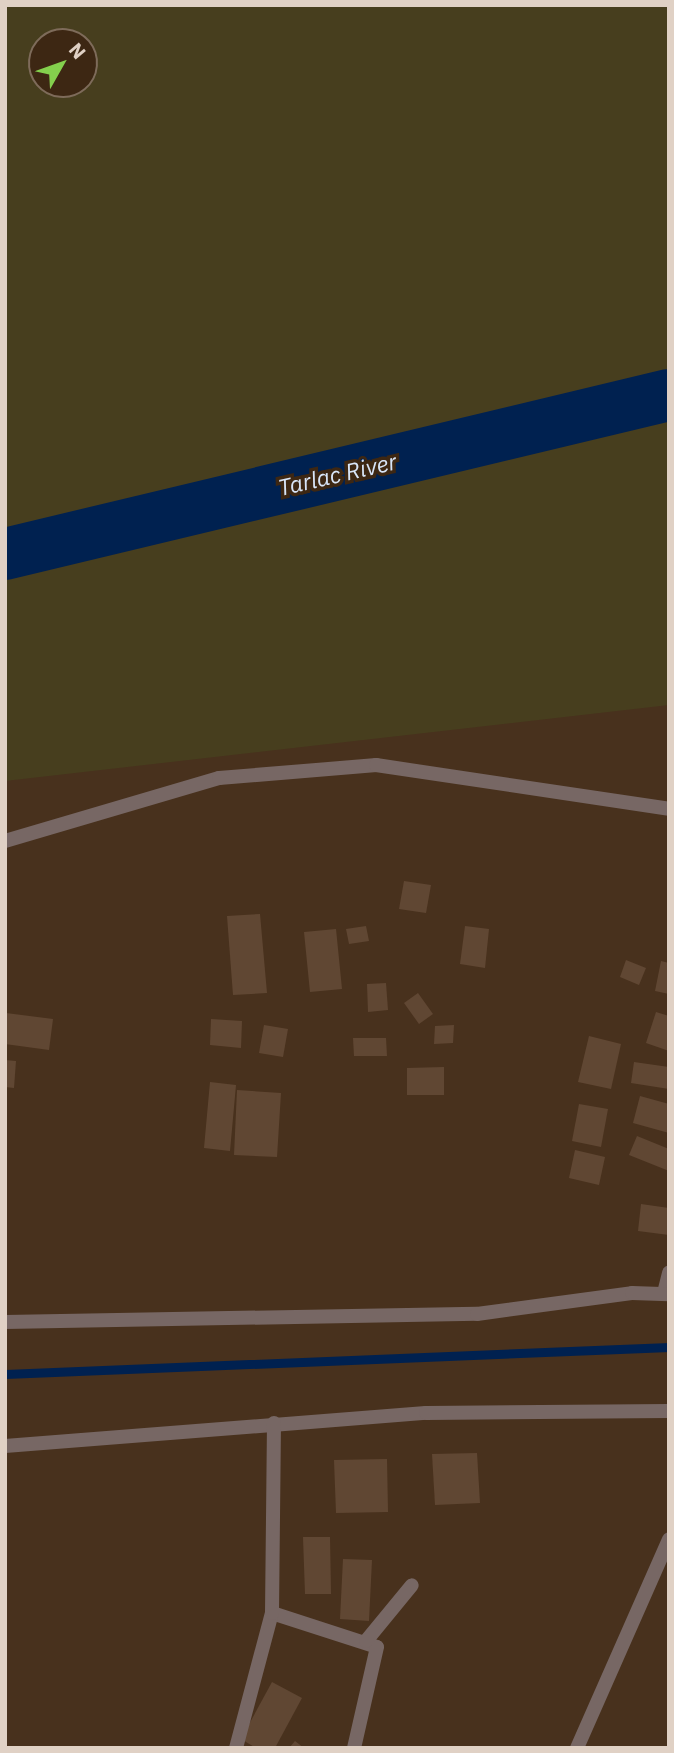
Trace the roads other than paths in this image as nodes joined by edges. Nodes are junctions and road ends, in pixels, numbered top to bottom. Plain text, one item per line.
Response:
1 (669, 809) edge
2 (5, 841) edge
3 (669, 1273) edge
4 (667, 1294) edge
5 (5, 1322) edge
6 (669, 1410) edge
7 (274, 1423) junction
8 (5, 1446) edge
9 (669, 1539) edge
10 (412, 1585) dead end
11 (272, 1613) junction
12 (366, 1641) junction
13 (236, 1748) edge
14 (354, 1748) edge
15 (577, 1748) edge

1 - 2 street
3 - 4 street
4 - 5 street
6 - 7 street
7 - 8 street
7 - 11 street
9 - 15 street
10 - 12 street
11 - 12 street
11 - 13 street
12 - 14 street

